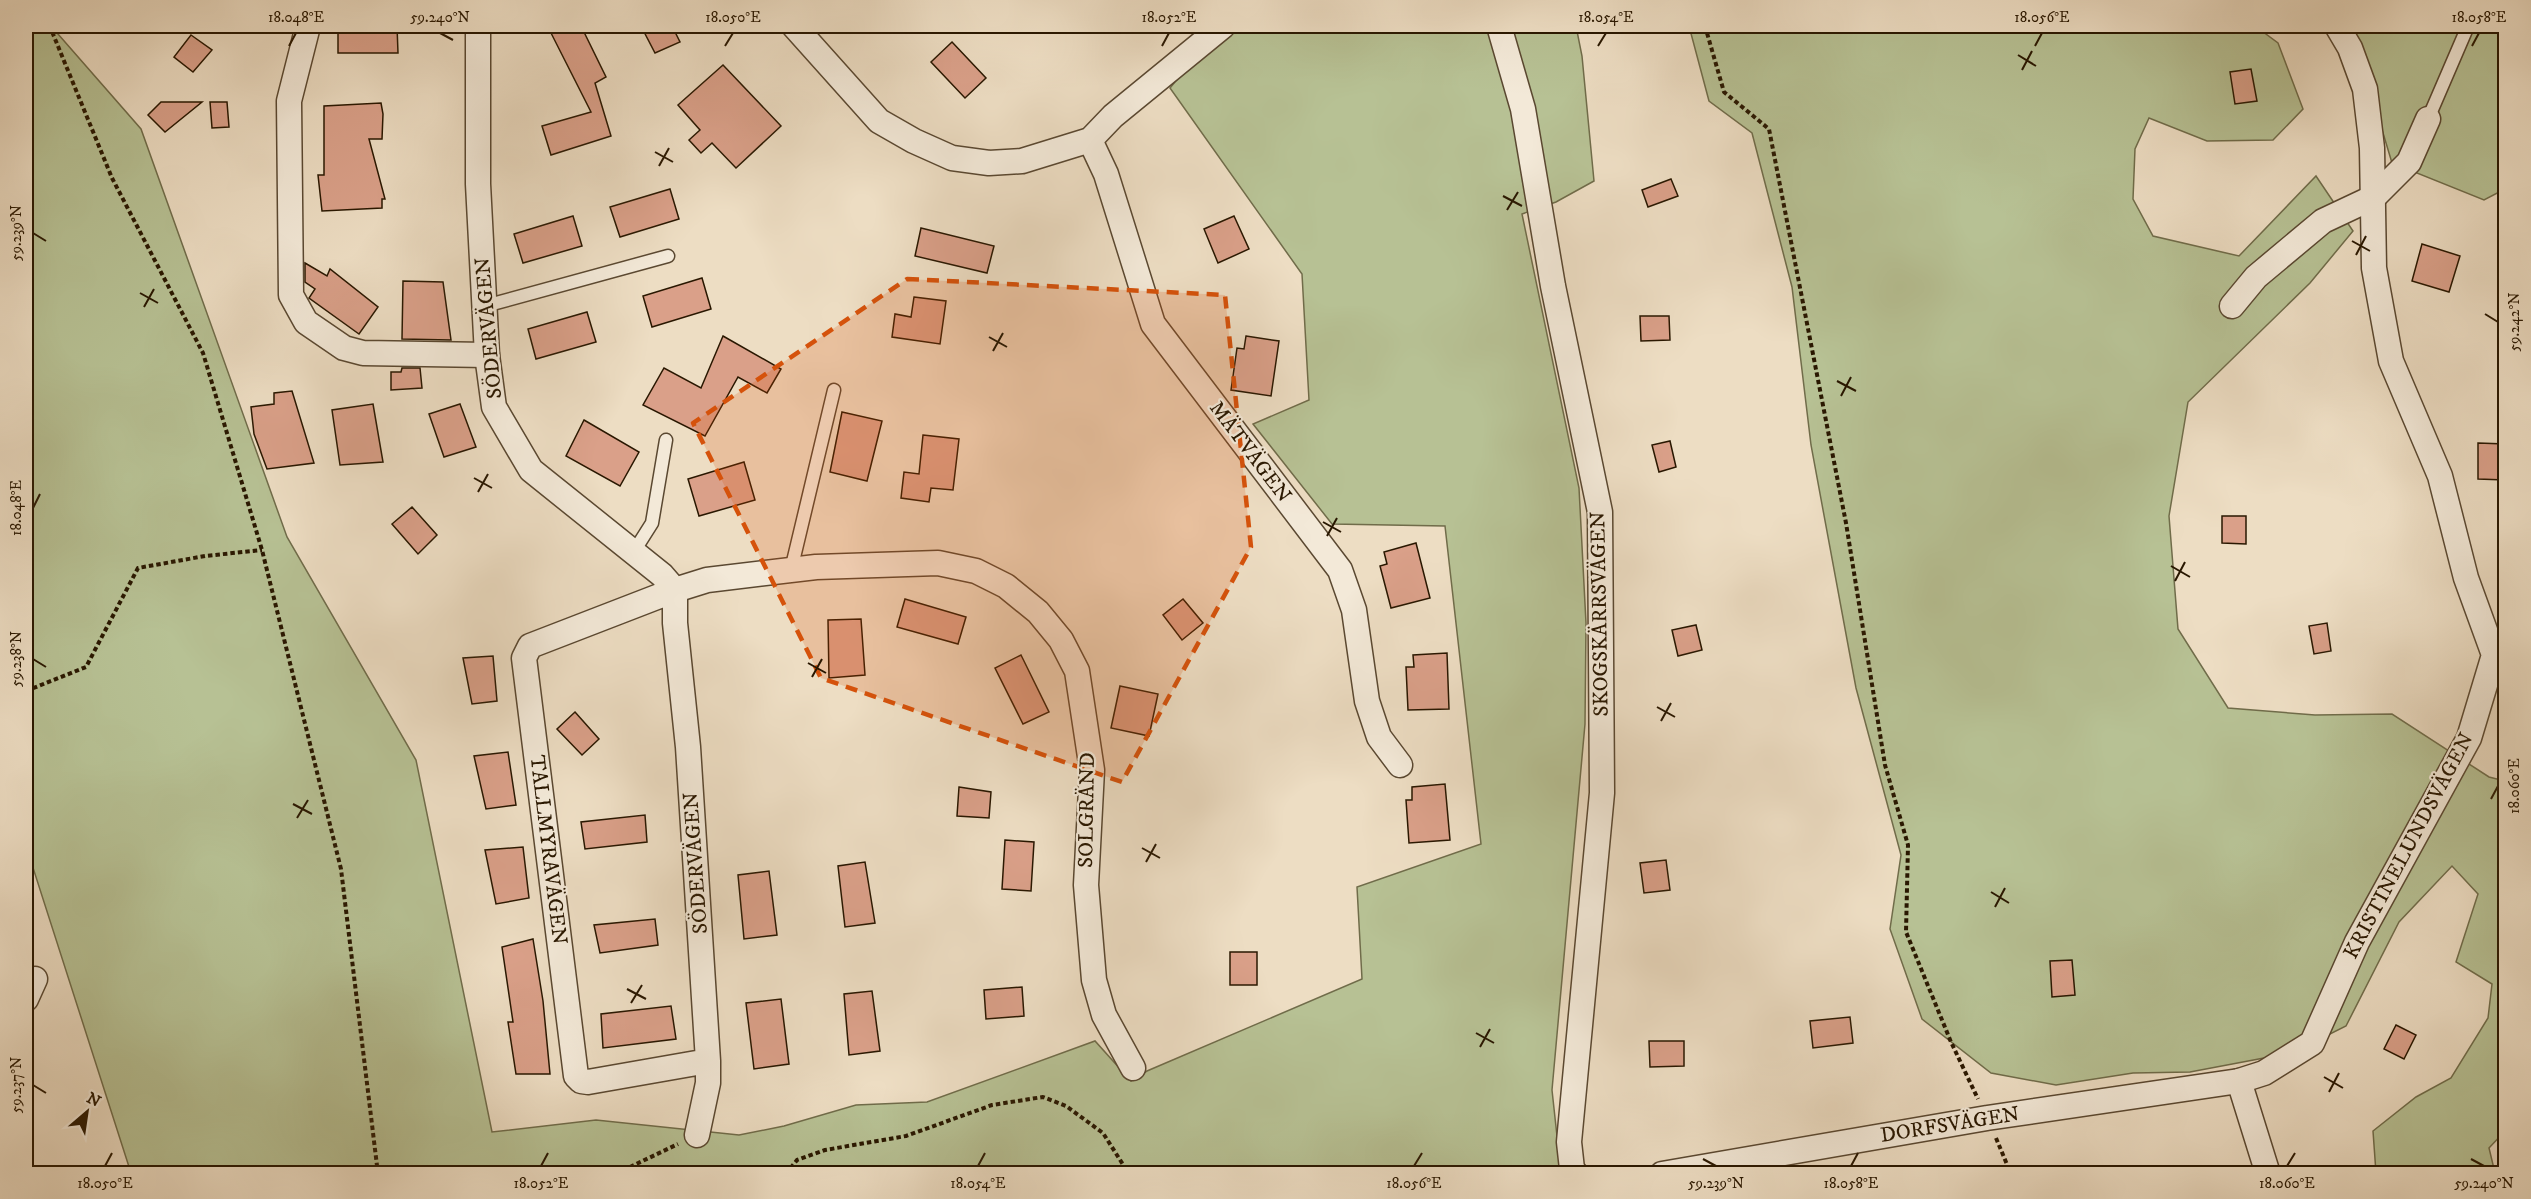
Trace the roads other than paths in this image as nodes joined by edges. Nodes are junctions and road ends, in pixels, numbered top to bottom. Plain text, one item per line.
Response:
1 (308, 26) edge
2 (478, 26) edge
3 (794, 26) edge
4 (1223, 26) edge
5 (1498, 26) edge
6 (2337, 26) edge
7 (2468, 26) edge
8 (2428, 119) joint
9 (1090, 140) junction
10 (2374, 197) junction
11 (668, 256) dead end
12 (485, 306) junction
13 (2232, 306) dead end
14 (487, 356) junction
15 (834, 390) dead end
16 (666, 440) dead end
17 (633, 553) junction
18 (791, 570) junction
19 (675, 590) junction
20 (1400, 765) dead end
21 (708, 1061) junction
22 (1133, 1068) dead end
23 (2239, 1081) junction
24 (697, 1135) road end
25 (1789, 1163) edge
26 (1575, 1173) edge
27 (1662, 1173) edge
28 (2268, 1173) edge

1 - 14 street
2 - 12 street, SÖDERVÄGEN
3 - 9 street
4 - 9 street
5 - 26 street, SKOGSKÄRRSVÄGEN
6 - 10 street, KRISTINELUNDSVÄGEN
7 - 8 lane
8 - 10 street
9 - 20 street, MÄTVÄGEN
10 - 13 street
10 - 23 street, KRISTINELUNDSVÄGEN
11 - 12 lane
12 - 14 street, SÖDERVÄGEN
14 - 17 street, SÖDERVÄGEN
15 - 18 lane
16 - 17 lane
17 - 19 street, SÖDERVÄGEN
18 - 19 street, SOLGRÄND
18 - 22 street, SOLGRÄND
19 - 21 street, SÖDERVÄGEN
19 - 21 street, TALLMYRAVÄGEN
21 - 24 street, SÖDERVÄGEN
23 - 25 street, DORFSVÄGEN
23 - 28 street
25 - 27 street, DORFSVÄGEN

